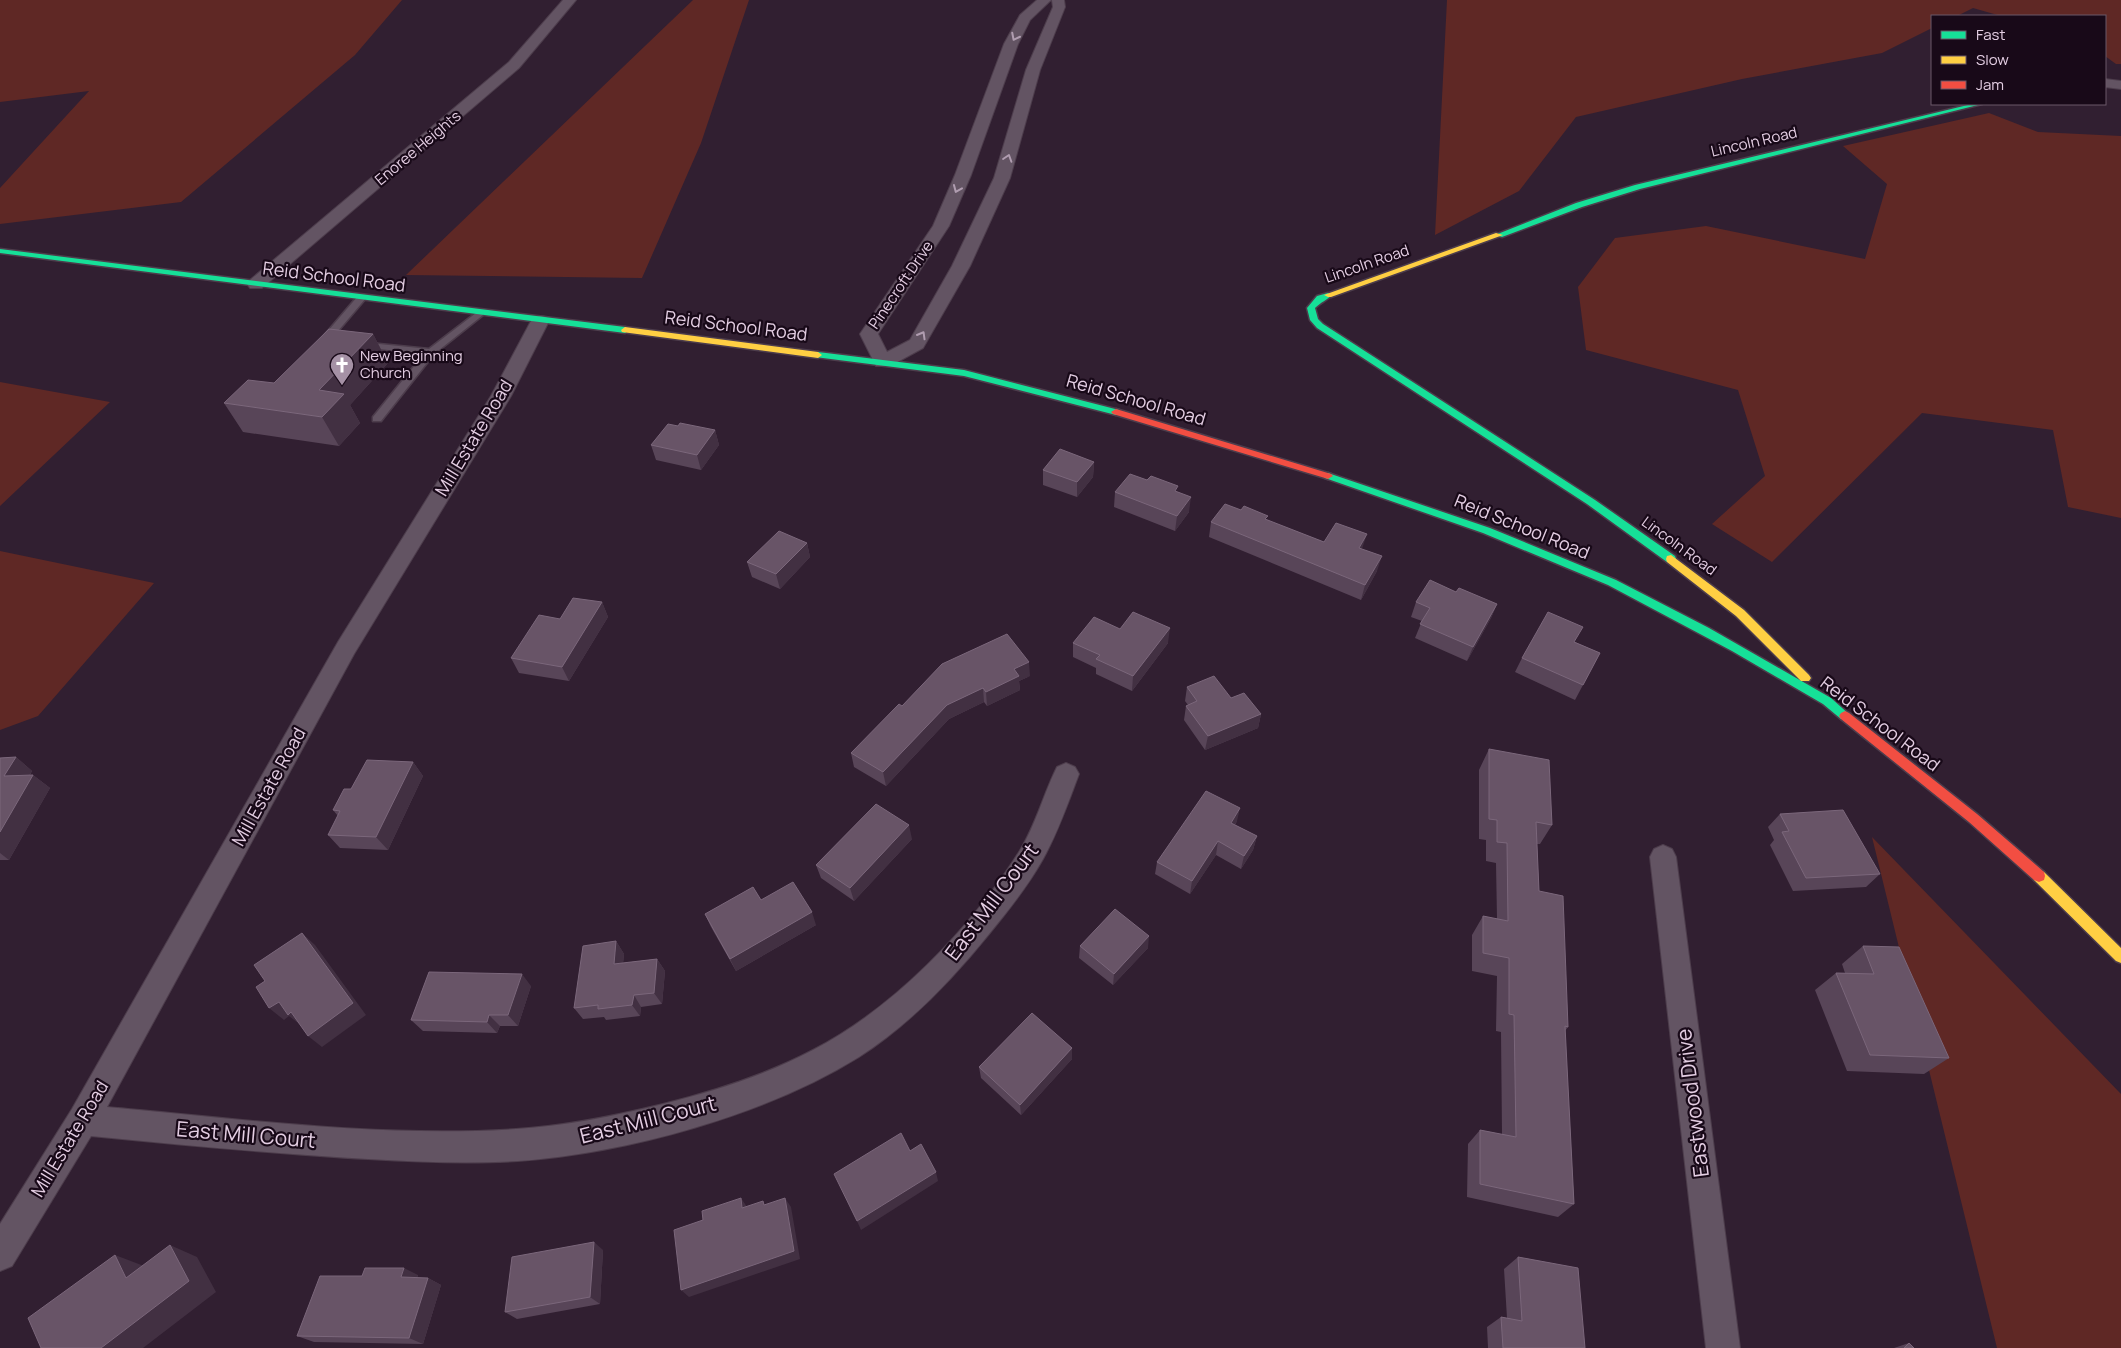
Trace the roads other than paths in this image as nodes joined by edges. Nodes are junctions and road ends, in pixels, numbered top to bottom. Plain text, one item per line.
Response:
1 (570, 0) edge
2 (1044, 0) edge
3 (1058, 0) edge
4 (2106, 83) edge
5 (2121, 85) edge
6 (1975, 105) edge
7 (0, 251) edge
8 (256, 284) junction
9 (361, 298) junction
10 (480, 313) junction
11 (540, 321) junction
12 (326, 342) edge
13 (354, 343) edge
14 (431, 352) junction
15 (883, 362) junction
16 (377, 419) dead end
17 (1827, 701) junction
18 (1066, 774) dead end
19 (1663, 858) dead end
20 (2121, 957) edge
21 (83, 1120) junction
22 (0, 1254) edge
23 (1723, 1348) edge

1 - 8 street, Enoree Heights
2 -> 15 street, Pinecroft Drive
15 -> 3 street
4 - 5 street
6 - 17 street, Lincoln Road
7 - 8 street, Reid School Road
8 - 9 street, Reid School Road
9 - 10 street, Reid School Road
9 - 12 lane
10 - 11 street, Reid School Road
10 - 14 lane
11 - 15 street, Reid School Road
11 - 21 street, Mill Estate Road
13 - 14 lane
14 - 16 lane
15 - 17 street, Reid School Road
17 - 20 street, Reid School Road
18 - 21 street, East Mill Court
19 - 23 street, Eastwood Drive
21 - 22 street, Mill Estate Road

